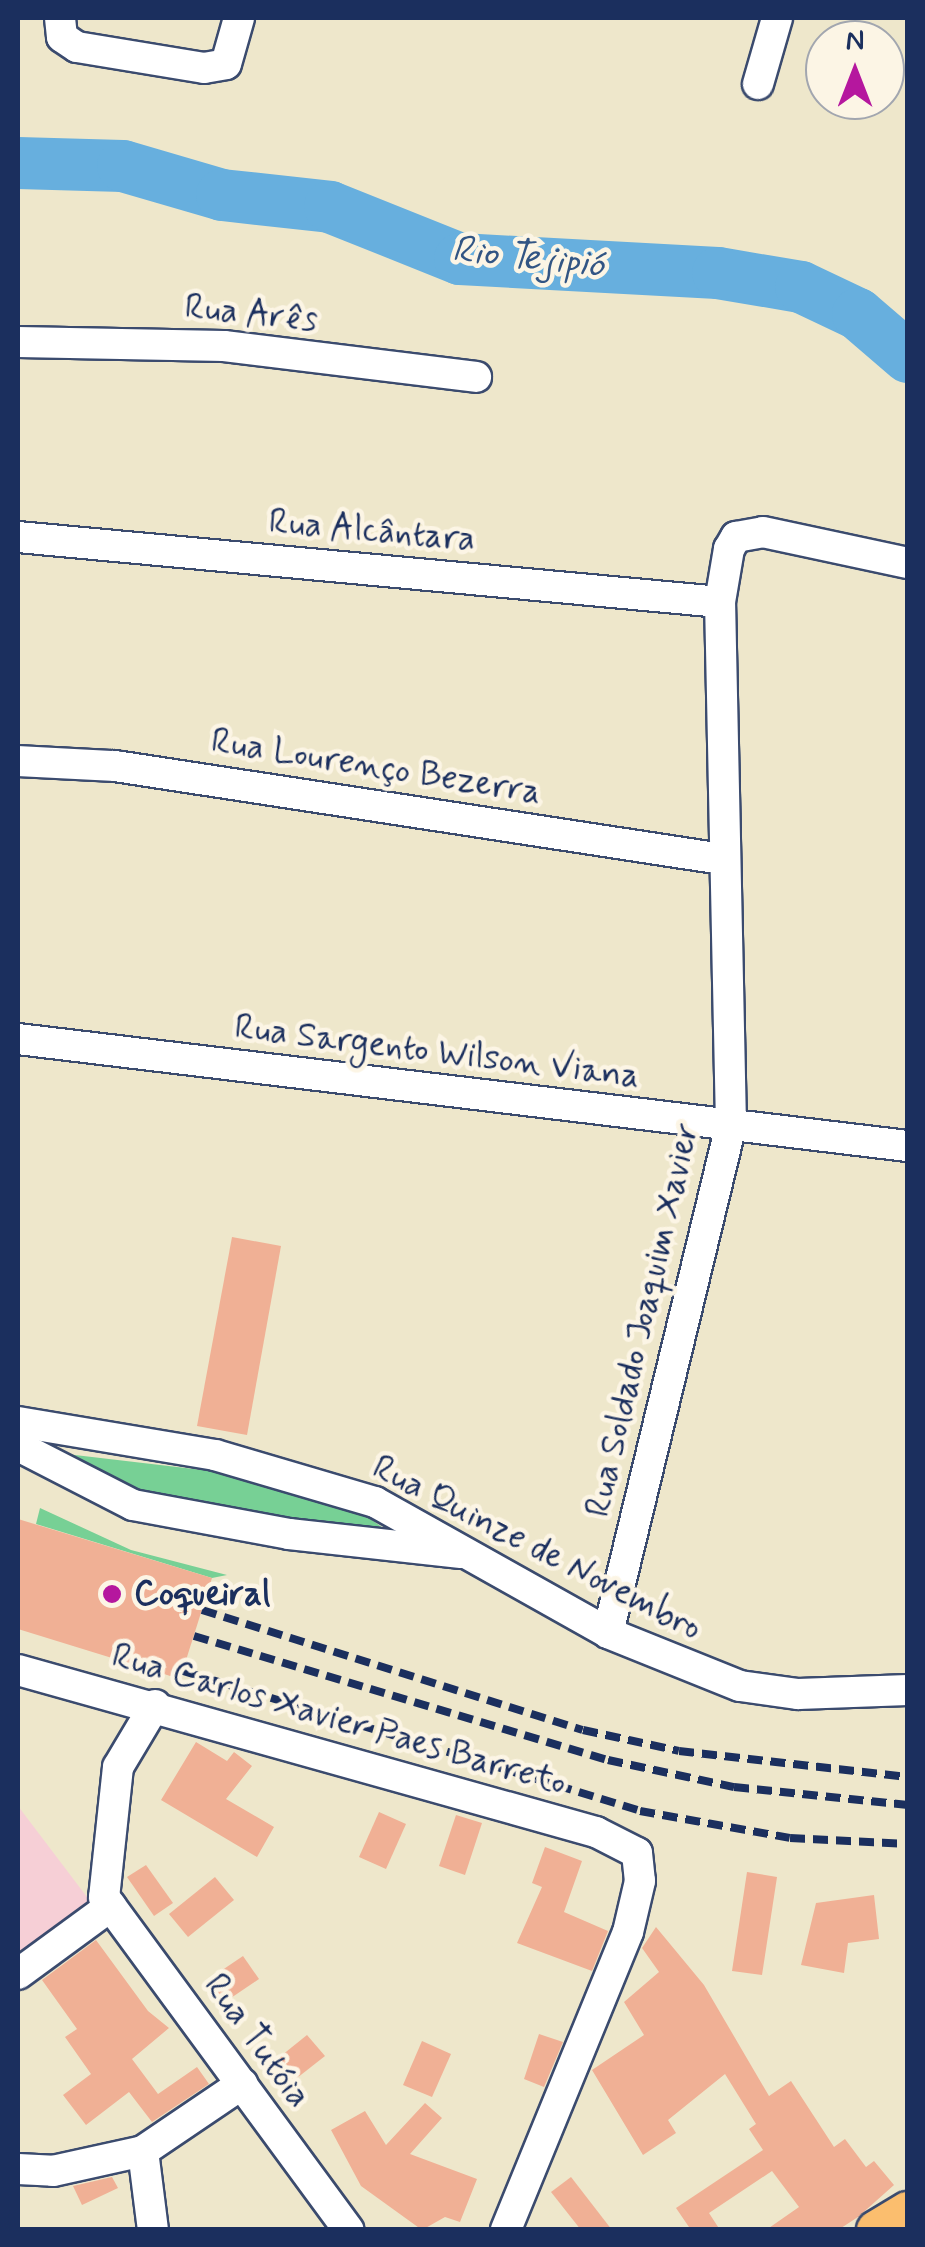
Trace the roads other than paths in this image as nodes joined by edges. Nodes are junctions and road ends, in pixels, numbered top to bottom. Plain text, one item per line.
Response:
1 (60, 18) edge
2 (239, 18) edge
3 (777, 18) edge
4 (758, 84) dead end
5 (18, 342) edge
6 (476, 377) dead end
7 (18, 538) edge
8 (908, 562) edge
9 (720, 602) junction
10 (18, 760) edge
11 (722, 859) junction
12 (18, 1039) edge
13 (730, 1125) junction
14 (908, 1146) edge
15 (18, 1422) edge
16 (18, 1446) edge
17 (470, 1554) junction
18 (608, 1633) junction
19 (18, 1670) edge
20 (908, 1690) edge
21 (155, 1705) junction
22 (108, 1902) junction
23 (18, 1974) edge
24 (242, 2084) junction
25 (143, 2151) junction
26 (18, 2168) edge
27 (908, 2211) edge
28 (154, 2230) edge
29 (349, 2230) edge
30 (506, 2230) edge
31 (876, 2230) edge

1 - 2 street
3 - 4 street
5 - 6 street, Rua Arês
7 - 9 street, Rua Alcântara
8 - 9 street, Rua Soldado Joaquim Xavier
9 - 11 street, Rua Soldado Joaquim Xavier
10 - 11 street, Rua Lourenço Bezerra
11 - 13 street, Rua Soldado Joaquim Xavier
12 - 13 street, Rua Sargento Wilson Viana
13 - 14 street, Rua Sargento Wilson Viana
13 - 18 street, Rua Soldado Joaquim Xavier
15 - 17 street, Rua Quinze de Novembro
16 - 17 street
17 - 18 street, Rua Quinze de Novembro
18 - 20 street, Rua Quinze de Novembro
19 - 21 street, Rua Carlos Xavier Paes Barreto
21 - 22 street
21 - 30 street, Rua Carlos Xavier Paes Barreto
22 - 23 street
22 - 24 street, Rua Tutóia
24 - 25 street
24 - 29 street, Rua Tutóia
25 - 26 street
25 - 28 street
27 - 31 main road

